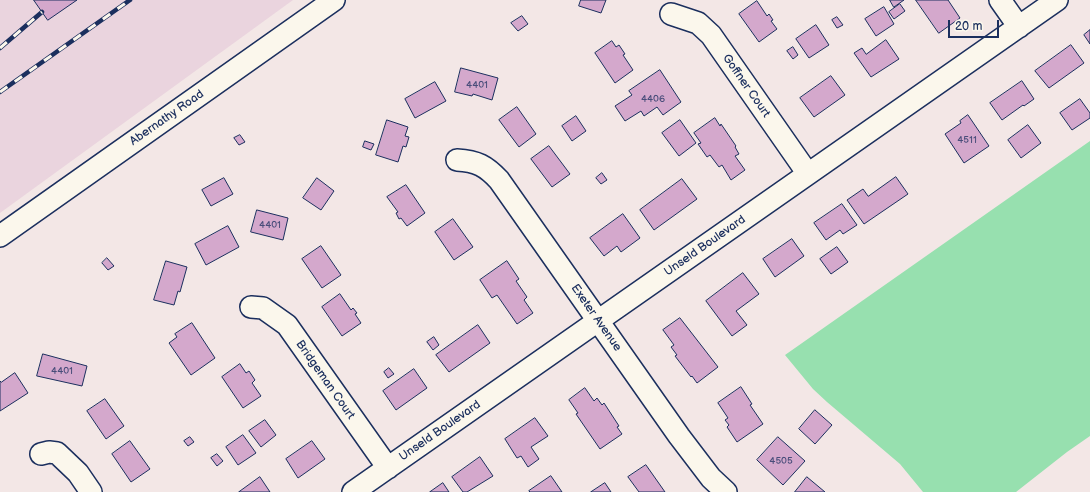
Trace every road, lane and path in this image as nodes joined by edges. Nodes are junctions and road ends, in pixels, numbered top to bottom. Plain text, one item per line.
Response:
1 (334, 0) edge
2 (1000, 0) edge
3 (1057, 0) edge
4 (671, 14) dead end
5 (1019, 27) junction
6 (457, 160) dead end
7 (808, 174) junction
8 (0, 236) edge
9 (251, 307) dead end
10 (598, 321) junction
11 (41, 454) dead end
12 (388, 468) junction
13 (91, 492) edge
14 (354, 492) edge
15 (726, 492) edge

1 - 8 street, Abernathy Road
2 - 5 street
3 - 5 street, Unseld Boulevard
4 - 7 street, Goffner Court
5 - 7 street, Unseld Boulevard
6 - 10 street, Exeter Avenue
7 - 10 street, Unseld Boulevard
9 - 12 street, Bridgeman Court
10 - 12 street, Unseld Boulevard
10 - 15 street, Exeter Avenue
11 - 13 street
12 - 14 street, Unseld Boulevard

